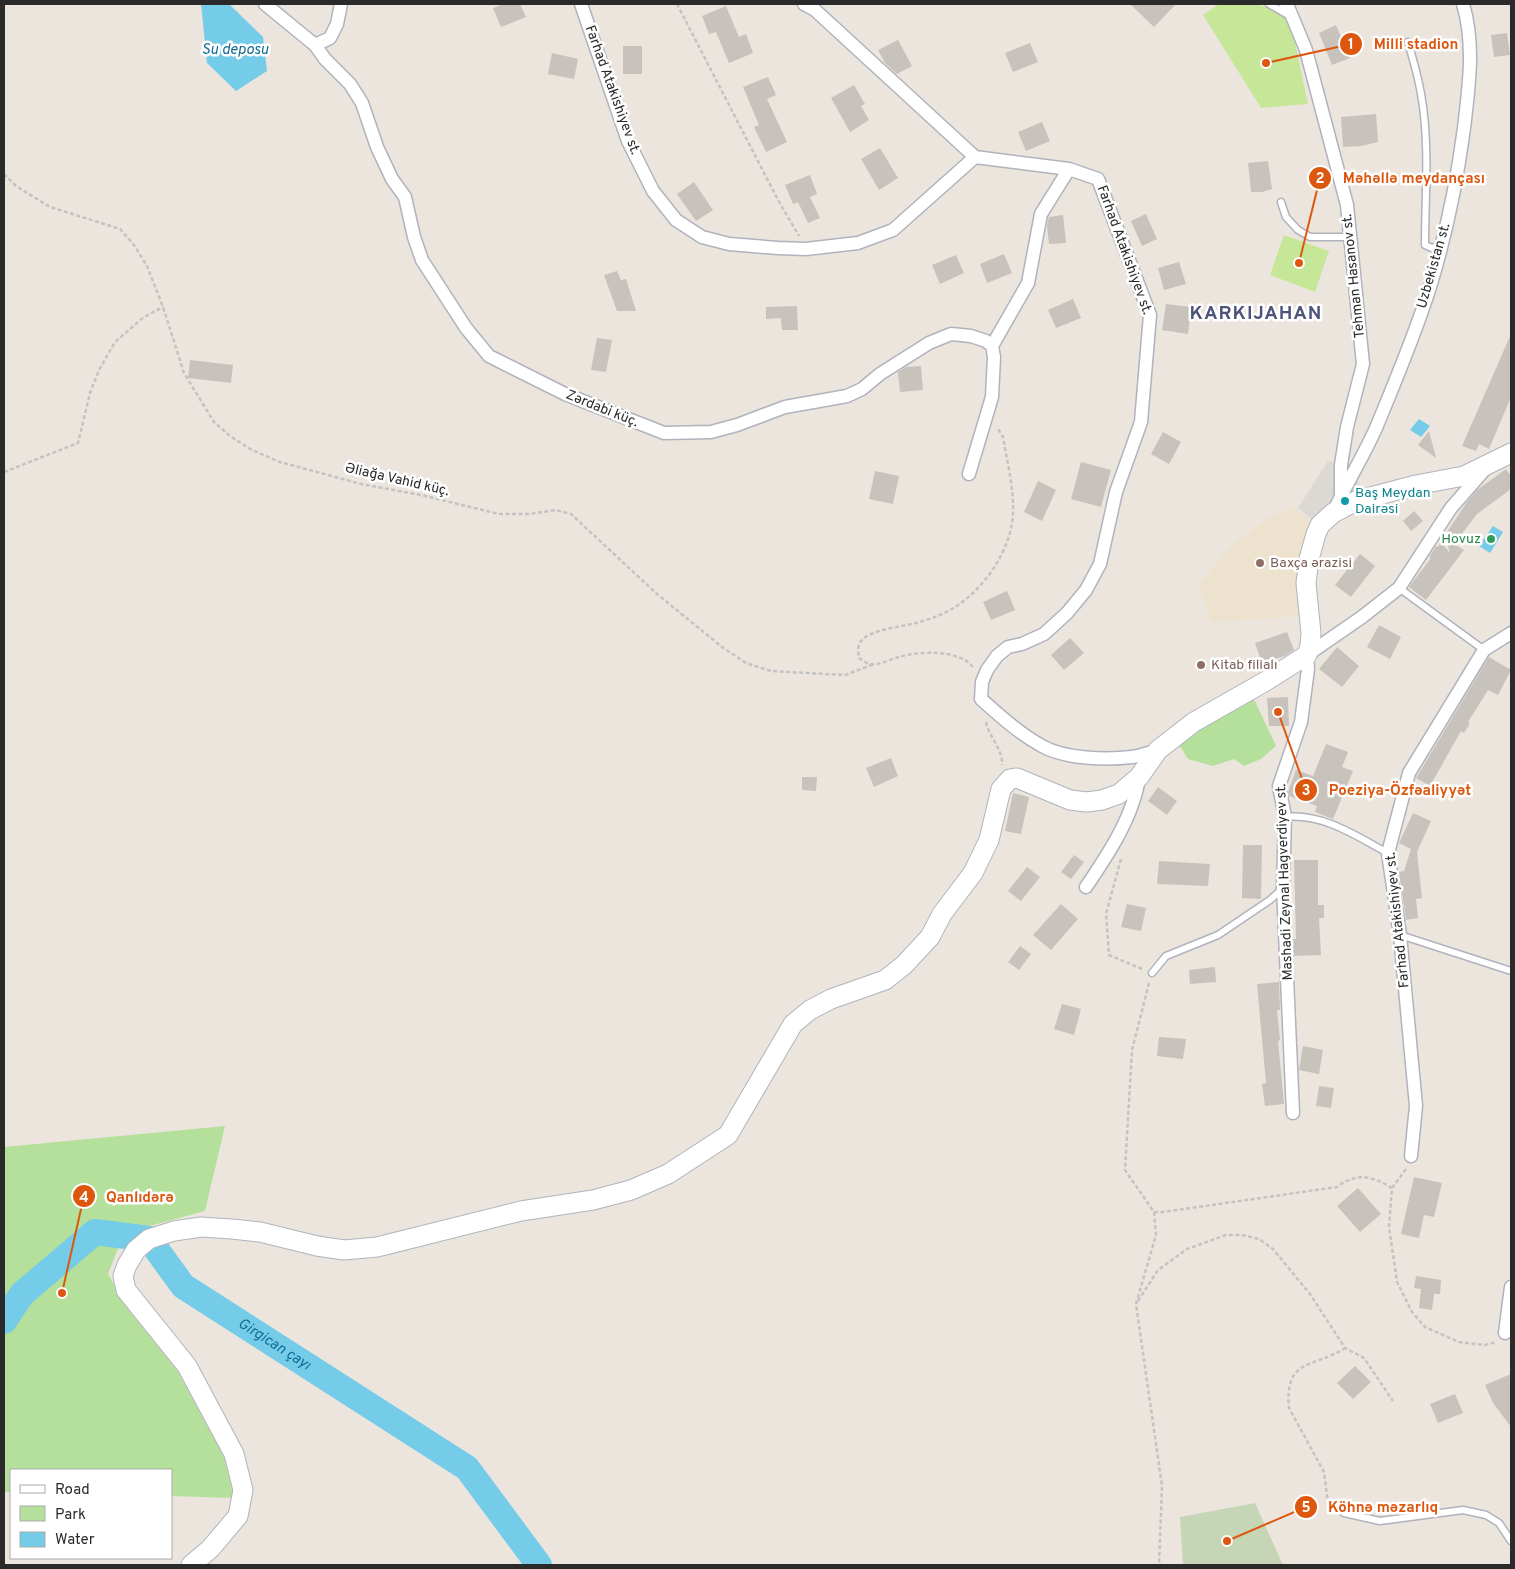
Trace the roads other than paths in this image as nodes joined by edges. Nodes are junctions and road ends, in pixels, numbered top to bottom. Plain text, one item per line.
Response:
1 (265, 4) edge
2 (341, 4) edge
3 (581, 4) edge
4 (804, 4) edge
5 (1269, 4) edge
6 (1285, 4) edge
7 (1463, 4) edge
8 (1293, 19) junction
9 (1408, 42) dead end
10 (315, 45) junction
11 (975, 157) junction
12 (1069, 169) junction
13 (1281, 202) dead end
14 (1350, 237) junction
15 (1441, 245) junction
16 (992, 346) junction
17 (1511, 453) edge
18 (1491, 462) junction
19 (969, 474) dead end
20 (1341, 494) junction
21 (1333, 513) junction
22 (1399, 588) junction
23 (1511, 633) edge
24 (1484, 650) junction
25 (1307, 655) junction
26 (1158, 750) junction
27 (1139, 777) junction
28 (1285, 817) junction
29 (1388, 853) junction
30 (1086, 887) dead end
31 (1283, 888) junction
32 (1400, 935) junction
33 (1511, 971) edge
34 (1152, 973) road end
35 (1293, 1113) dead end
36 (1411, 1156) road end
37 (1511, 1287) edge
38 (1504, 1333) road end
39 (1344, 1513) road end
40 (1511, 1541) edge
41 (191, 1565) edge

1 - 10 street, Zərdabi küç.
2 - 10 street
3 - 11 street, Farhad Atakishiyev st.
4 - 11 street
5 - 8 lane
6 - 8 street, Tehman Hasanov st.
7 - 15 street, Uzbekistan st.
8 - 14 street, Tehman Hasanov st.
9 - 15 lane
10 - 16 street, Zərdabi küç.
11 - 12 street, Farhad Atakishiyev st.
12 - 16 street
12 - 26 street, Farhad Atakishiyev st.
13 - 14 lane
14 - 20 street, Tehman Hasanov st.
15 - 20 street, Uzbekistan st.
16 - 19 street
17 - 18 street
18 - 21 street
18 - 22 street
20 - 21 street, Uzbekistan st.
21 - 25 street
22 - 24 lane
22 - 25 street
23 - 24 street, Farhad Atakishiyev st.
24 - 29 street, Farhad Atakishiyev st.
25 - 26 street
25 - 28 street, Mashadi Zeynal Hagverdiyev st.
26 - 27 street
27 - 30 street
27 - 41 street
28 - 29 lane
28 - 31 street, Mashadi Zeynal Hagverdiyev st.
29 - 32 street, Farhad Atakishiyev st.
31 - 34 lane
31 - 35 street, Mashadi Zeynal Hagverdiyev st.
32 - 33 lane
32 - 36 street, Farhad Atakishiyev st.
37 - 38 street
39 - 40 lane

